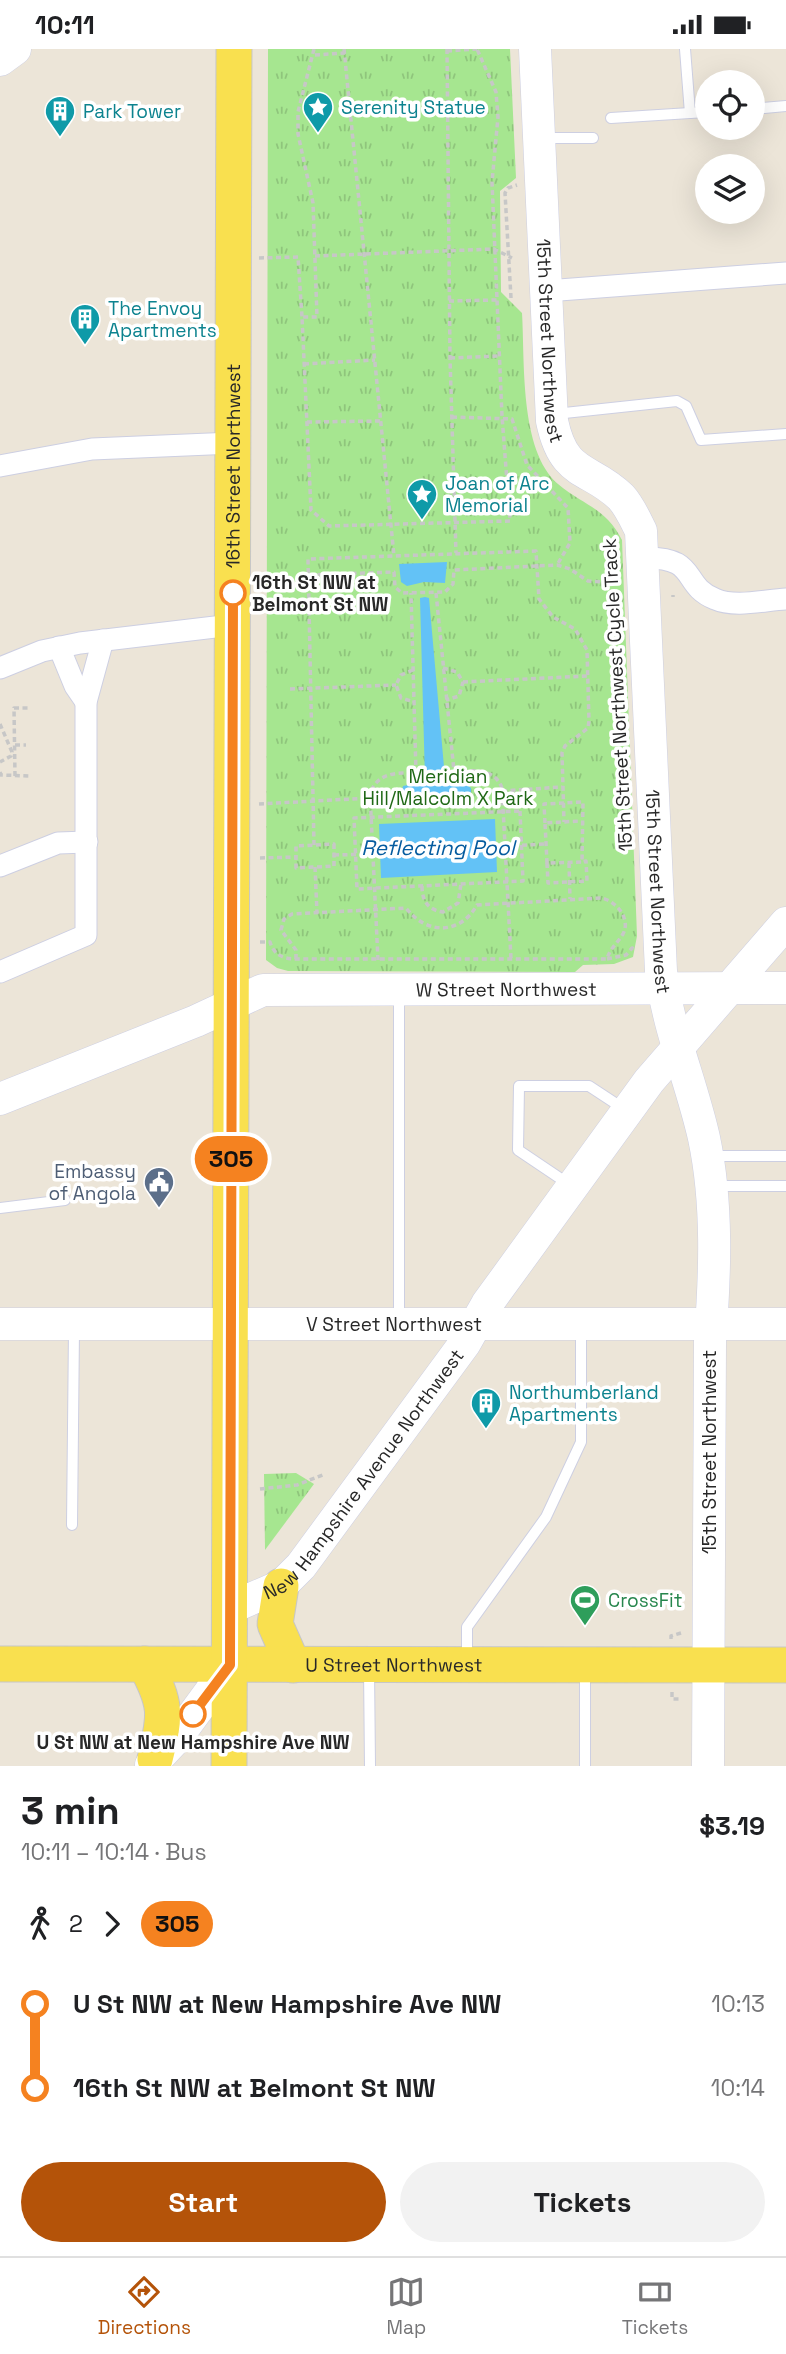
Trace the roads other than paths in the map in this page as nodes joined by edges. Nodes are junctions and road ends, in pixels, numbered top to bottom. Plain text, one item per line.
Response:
1 (15, 49) edge
2 (234, 49) edge
3 (535, 49) edge
4 (685, 49) edge
5 (0, 60) edge
6 (786, 106) edge
7 (765, 108) edge
8 (690, 113) junction
9 (695, 113) edge
10 (611, 118) dead end
11 (540, 138) junction
12 (593, 138) dead end
13 (786, 273) edge
14 (546, 291) junction
15 (552, 414) junction
16 (786, 434) edge
17 (233, 443) junction
18 (0, 466) edge
19 (644, 558) junction
20 (786, 599) edge
21 (232, 625) junction
22 (103, 640) junction
23 (59, 647) junction
24 (0, 668) edge
25 (86, 702) junction
26 (87, 842) junction
27 (0, 866) edge
28 (786, 923) edge
29 (0, 972) edge
30 (730, 988) junction
31 (786, 988) edge
32 (664, 989) junction
33 (399, 990) junction
34 (231, 1004) junction
35 (677, 1049) junction
36 (0, 1099) edge
37 (626, 1111) junction
38 (786, 1156) edge
39 (709, 1171) junction
40 (786, 1186) edge
41 (572, 1187) junction
42 (65, 1200) dead end
43 (0, 1208) edge
44 (0, 1324) edge
45 (74, 1324) junction
46 (230, 1324) junction
47 (399, 1324) junction
48 (476, 1324) junction
49 (580, 1324) junction
50 (711, 1324) junction
51 (786, 1324) edge
52 (72, 1525) dead end
53 (281, 1586) junction
54 (230, 1608) junction
55 (0, 1664) edge
56 (145, 1664) junction
57 (230, 1665) junction
58 (293, 1665) junction
59 (369, 1665) junction
60 (467, 1665) junction
61 (585, 1665) junction
62 (708, 1665) junction
63 (786, 1665) edge
64 (153, 1762) edge
65 (229, 1766) edge
66 (370, 1766) edge
67 (585, 1766) edge
68 (708, 1766) edge

1 - 5 street
2 - 17 main road, 16th Street Northwest
3 - 11 street, 15th Street Northwest
4 - 8 lane
6 - 7 lane
8 - 9 lane
8 - 10 lane
11 - 12 lane
11 - 14 street, 15th Street Northwest
13 - 14 street
14 - 15 street, 15th Street Northwest
15 - 16 lane
15 - 19 street, 15th Street Northwest
17 - 18 street
17 - 21 main road, 16th Street Northwest
19 - 20 street
19 - 32 street, 15th Street Northwest
21 - 22 street
21 - 34 main road, 16th Street Northwest
22 - 23 street
22 - 25 street
23 - 24 street
23 - 25 street
25 - 26 street
26 - 27 street
26 - 29 street
28 - 30 street, New Hampshire Avenue Northwest
30 - 31 street, W Street Northwest
30 - 32 street, W Street Northwest
30 - 35 street, New Hampshire Avenue Northwest
32 - 33 street, W Street Northwest
32 - 35 street, 15th Street Northwest
33 - 34 street, W Street Northwest
33 - 47 lane
34 - 36 street, W Street Northwest
34 - 46 main road, 16th Street Northwest
35 - 37 street, New Hampshire Avenue Northwest
35 - 39 street, 15th Street Northwest
37 - 41 street, New Hampshire Avenue Northwest
37 - 41 lane
38 - 39 lane
39 - 40 lane
39 - 50 street, 15th Street Northwest
41 - 48 street, New Hampshire Avenue Northwest
42 - 43 lane
44 - 45 street, V Street Northwest
45 - 46 street, V Street Northwest
45 - 52 lane
46 - 47 street, V Street Northwest
46 - 54 main road, 16th Street Northwest
47 - 48 street, V Street Northwest
48 - 49 street, V Street Northwest
48 - 53 street, New Hampshire Avenue Northwest
49 - 50 street, V Street Northwest
49 - 60 lane
50 - 51 street, V Street Northwest
50 - 62 street, 15th Street Northwest
53 - 54 street, New Hampshire Avenue Northwest
53 - 58 main road
54 - 57 main road, 16th Street Northwest
55 - 56 main road, U Street Northwest
56 - 57 main road, U Street Northwest
56 - 64 main road
57 - 58 main road, U Street Northwest
57 - 64 street
57 - 65 main road, 16th Street Northwest
58 - 59 main road, U Street Northwest
59 - 60 main road, U Street Northwest
59 - 66 lane
60 - 61 main road, U Street Northwest
61 - 62 main road, U Street Northwest
61 - 67 lane
62 - 63 main road, U Street Northwest
62 - 68 street, 15th Street Northwest

